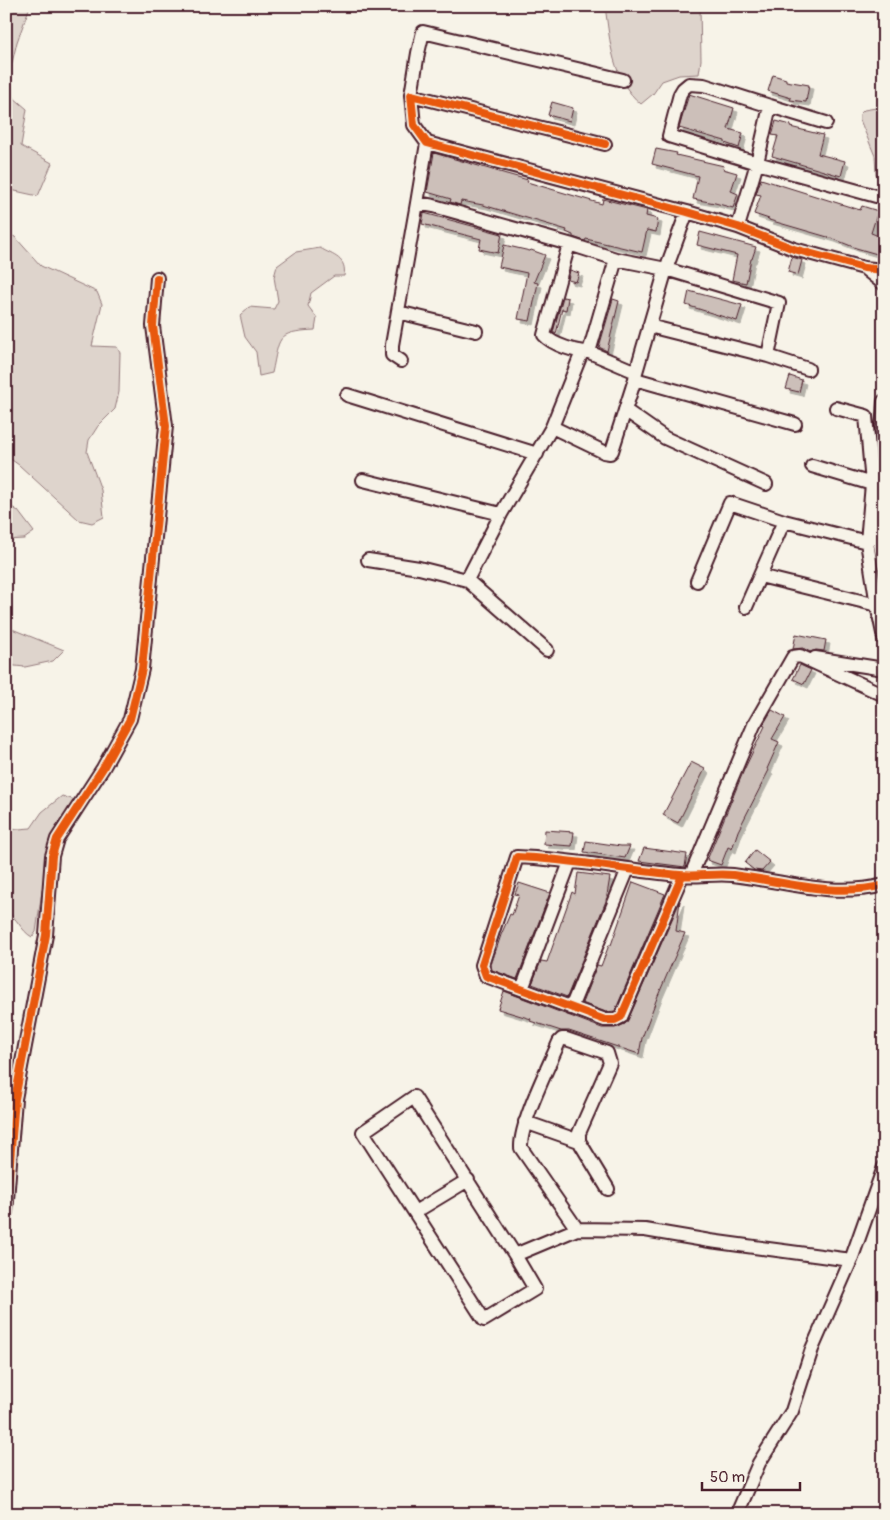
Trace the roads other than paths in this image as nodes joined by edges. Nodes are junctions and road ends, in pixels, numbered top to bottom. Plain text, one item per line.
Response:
1 (623, 80) dead end
2 (411, 94) junction
3 (770, 106) junction
4 (826, 123) dead end
5 (427, 143) junction
6 (605, 144) dead end
7 (757, 163) junction
8 (876, 196) dead end
9 (417, 203) junction
10 (687, 212) junction
11 (738, 227) junction
12 (569, 244) junction
13 (616, 259) junction
14 (864, 268) junction
15 (666, 269) junction
16 (884, 270) edge
17 (157, 278) dead end
18 (884, 284) edge
19 (398, 312) junction
20 (649, 326) junction
21 (476, 331) dead end
22 (585, 352) junction
23 (768, 356) junction
24 (401, 360) dead end
25 (808, 369) dead end
26 (635, 376) junction
27 (347, 395) dead end
28 (884, 400) edge
29 (836, 408) dead end
30 (625, 410) junction
31 (795, 424) dead end
32 (552, 427) junction
33 (537, 454) junction
34 (884, 458) edge
35 (812, 466) dead end
36 (884, 475) edge
37 (363, 480) dead end
38 (766, 484) dead end
39 (872, 484) junction
40 (883, 505) edge
41 (501, 514) junction
42 (784, 521) junction
43 (867, 542) junction
44 (368, 560) dead end
45 (884, 565) edge
46 (760, 576) junction
47 (467, 580) junction
48 (698, 581) dead end
49 (877, 605) junction
50 (746, 607) dead end
51 (884, 638) edge
52 (547, 650) dead end
53 (800, 656) junction
54 (884, 669) edge
55 (884, 695) edge
56 (570, 862) junction
57 (628, 869) junction
58 (687, 875) junction
59 (884, 885) edge
60 (522, 989) junction
61 (571, 1008) junction
62 (525, 1122) junction
63 (579, 1141) junction
64 (884, 1167) edge
65 (468, 1180) junction
66 (608, 1189) dead end
67 (6, 1212) edge
68 (415, 1212) junction
69 (576, 1230) junction
70 (515, 1255) junction
71 (851, 1260) junction
72 (737, 1514) edge

1 - 2 street
2 - 5 street
2 - 6 street
3 - 4 street
3 - 7 street
3 - 7 street
5 - 9 street
5 - 10 street
7 - 8 street
7 - 11 street
9 - 12 street
9 - 19 street
10 - 11 street
10 - 15 street
11 - 14 street
12 - 13 street
12 - 22 street
13 - 15 street
13 - 22 street
14 - 16 street
14 - 18 street
15 - 20 street
15 - 23 street
17 - 67 street
19 - 21 street
19 - 24 street
20 - 23 street
20 - 26 street
22 - 26 street
22 - 32 street
23 - 25 street
26 - 30 street
26 - 31 street
27 - 33 street
28 - 34 street
29 - 39 street
30 - 32 street
30 - 38 street
32 - 33 street
33 - 41 street
35 - 39 street
36 - 40 street
37 - 41 street
39 - 43 street
40 - 45 street
41 - 47 street
42 - 43 street
42 - 46 street
42 - 48 street
43 - 49 street
44 - 47 street
46 - 49 street
46 - 50 street
47 - 52 street
49 - 51 street
53 - 54 street
53 - 55 street
53 - 58 street
56 - 57 street
56 - 60 street
56 - 60 street
57 - 58 street
57 - 61 street
58 - 59 street
58 - 61 street
60 - 61 street
62 - 63 street
62 - 63 street
62 - 69 street
63 - 66 street
64 - 71 street
65 - 68 street
65 - 68 street
65 - 70 street
68 - 70 street
69 - 70 street
69 - 71 street
71 - 72 street

